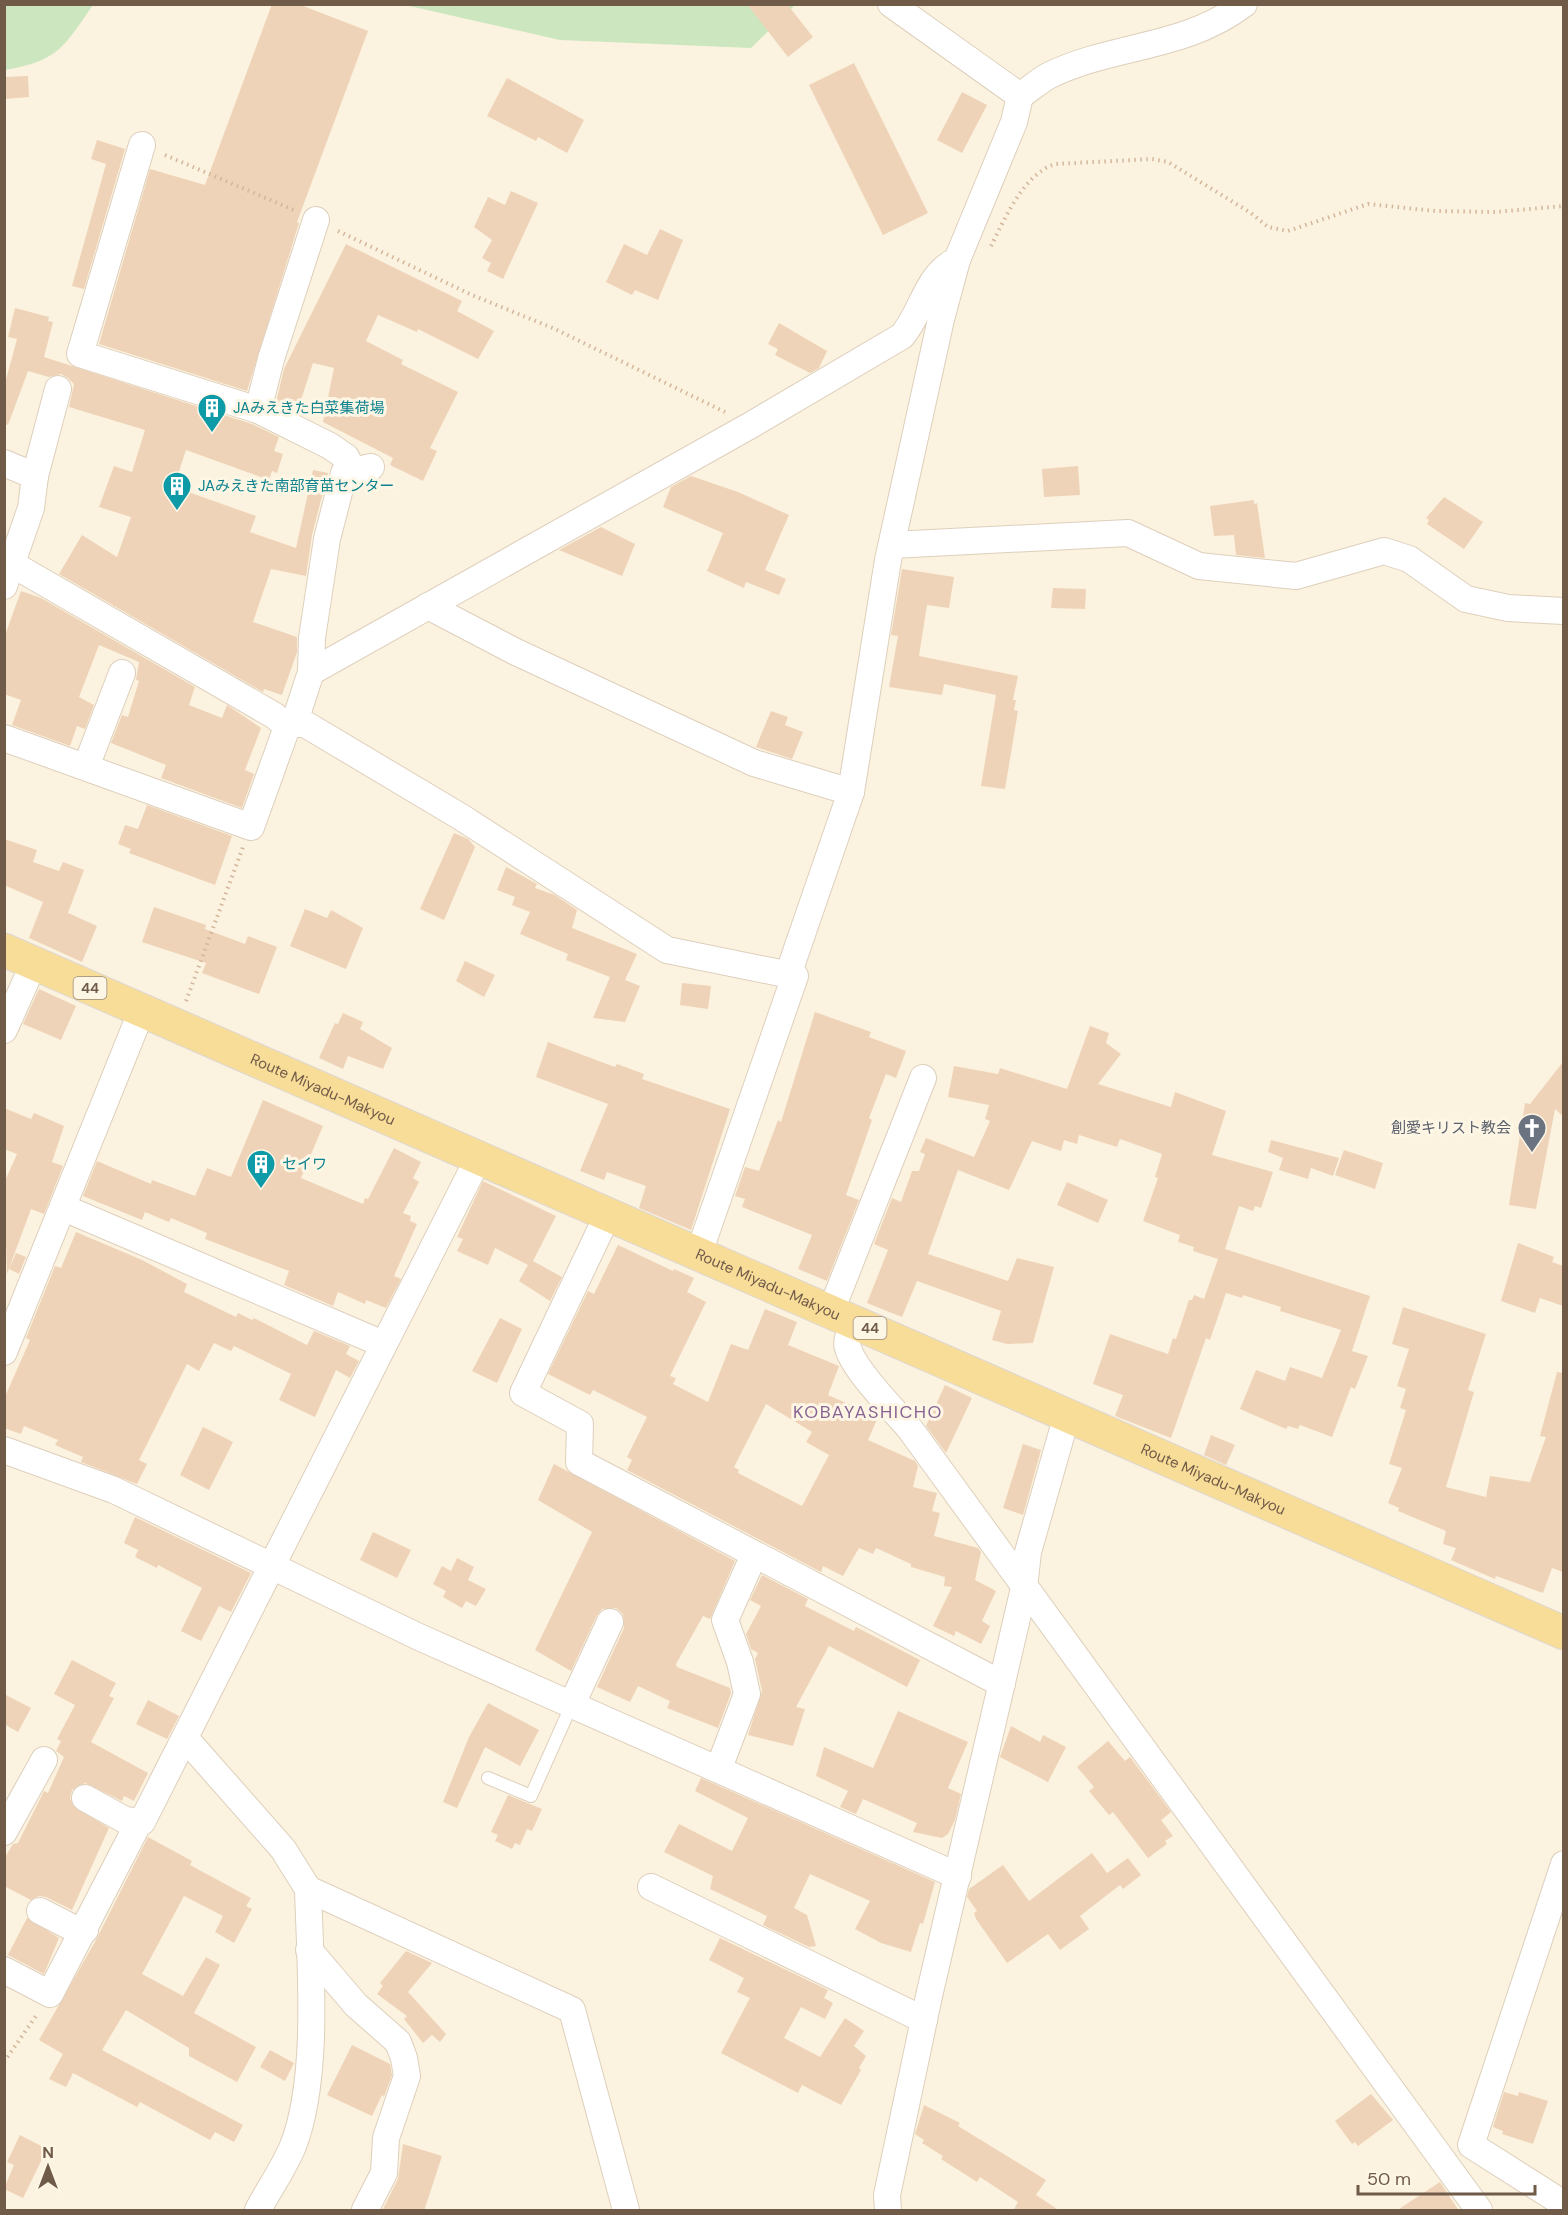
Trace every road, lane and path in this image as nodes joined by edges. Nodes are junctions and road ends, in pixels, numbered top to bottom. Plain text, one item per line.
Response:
1 (891, 4) edge
2 (1244, 4) edge
3 (1020, 96) junction
4 (142, 145) joint
5 (1563, 206) edge
6 (316, 220) junction
7 (989, 250) dead end
8 (957, 260) junction
9 (58, 389) dead end
10 (258, 410) junction
11 (751, 425) junction
12 (4, 463) edge
13 (35, 476) junction
14 (892, 545) junction
15 (8, 575) edge
16 (428, 606) junction
17 (1563, 610) edge
18 (311, 672) junction
19 (122, 673) dead end
20 (291, 725) junction
21 (4, 738) edge
22 (86, 767) junction
23 (851, 792) junction
24 (250, 827) junction
25 (4, 950) edge
26 (34, 963) junction
27 (788, 975) junction
28 (142, 1010) junction
29 (177, 1025) junction
30 (4, 1030) edge
31 (923, 1078) dead end
32 (479, 1157) junction
33 (64, 1208) junction
34 (608, 1214) junction
35 (699, 1253) junction
36 (843, 1317) junction
37 (383, 1344) junction
38 (4, 1352) edge
39 (1067, 1415) junction
40 (4, 1450) edge
41 (754, 1555) junction
42 (273, 1564) junction
43 (1024, 1588) junction
44 (609, 1622) dead end
45 (1563, 1631) edge
46 (1002, 1684) junction
47 (572, 1704) junction
48 (186, 1739) junction
49 (44, 1760) dead end
50 (719, 1768) junction
51 (488, 1778) dead end
52 (85, 1798) dead end
53 (140, 1822) junction
54 (4, 1832) edge
55 (1563, 1864) edge
56 (957, 1876) junction
57 (651, 1887) dead end
58 (308, 1889) junction
59 (40, 1911) dead end
60 (85, 1930) junction
61 (309, 1950) junction
62 (4, 1970) edge
63 (50, 1994) junction
64 (924, 2020) junction
65 (4, 2062) edge
66 (1470, 2145) junction
67 (1457, 2181) junction
68 (1563, 2204) edge
69 (258, 2211) edge
70 (365, 2211) edge
71 (626, 2211) edge
72 (888, 2211) edge
73 (1479, 2211) edge

1 - 3 street
2 - 3 street
3 - 8 street
4 - 6 path
4 - 10 street
5 - 7 path
6 - 10 street
6 - 11 path
8 - 11 street
8 - 14 street
9 - 13 street
10 - 18 street
11 - 16 street
12 - 13 street
13 - 15 street
14 - 17 street
14 - 23 street
15 - 20 street
16 - 18 street
16 - 23 street
18 - 20 street
19 - 22 street
20 - 24 street
20 - 27 street
21 - 22 street
22 - 24 street
23 - 27 street
24 - 29 path
25 - 26 main road, Route Miyadu-Makyou / 44
26 - 28 main road, Route Miyadu-Makyou / 44
26 - 30 street
27 - 35 street
28 - 29 main road, Route Miyadu-Makyou / 44
28 - 33 street
29 - 32 main road, Route Miyadu-Makyou / 44
31 - 36 street
32 - 34 main road, Route Miyadu-Makyou / 44
32 - 37 street
33 - 37 street
33 - 38 street
34 - 35 main road, Route Miyadu-Makyou / 44
34 - 41 street
35 - 36 main road, Route Miyadu-Makyou / 44
36 - 39 main road, Route Miyadu-Makyou / 44
36 - 43 street
37 - 42 street
39 - 43 street
39 - 45 main road, Route Miyadu-Makyou / 44
40 - 42 street
41 - 46 street
41 - 50 street
42 - 47 street
42 - 48 street
43 - 46 street
43 - 67 street
44 - 47 street
46 - 56 street
47 - 50 street
47 - 51 lane
48 - 53 street
48 - 58 street
49 - 54 street
50 - 56 street
52 - 53 street
53 - 60 street
55 - 66 street
56 - 64 street
57 - 64 street
58 - 61 street
58 - 71 street
59 - 60 street
60 - 63 street
61 - 69 street
61 - 70 street
62 - 63 street
63 - 65 path
64 - 72 street
66 - 67 street
66 - 68 street
67 - 73 street

